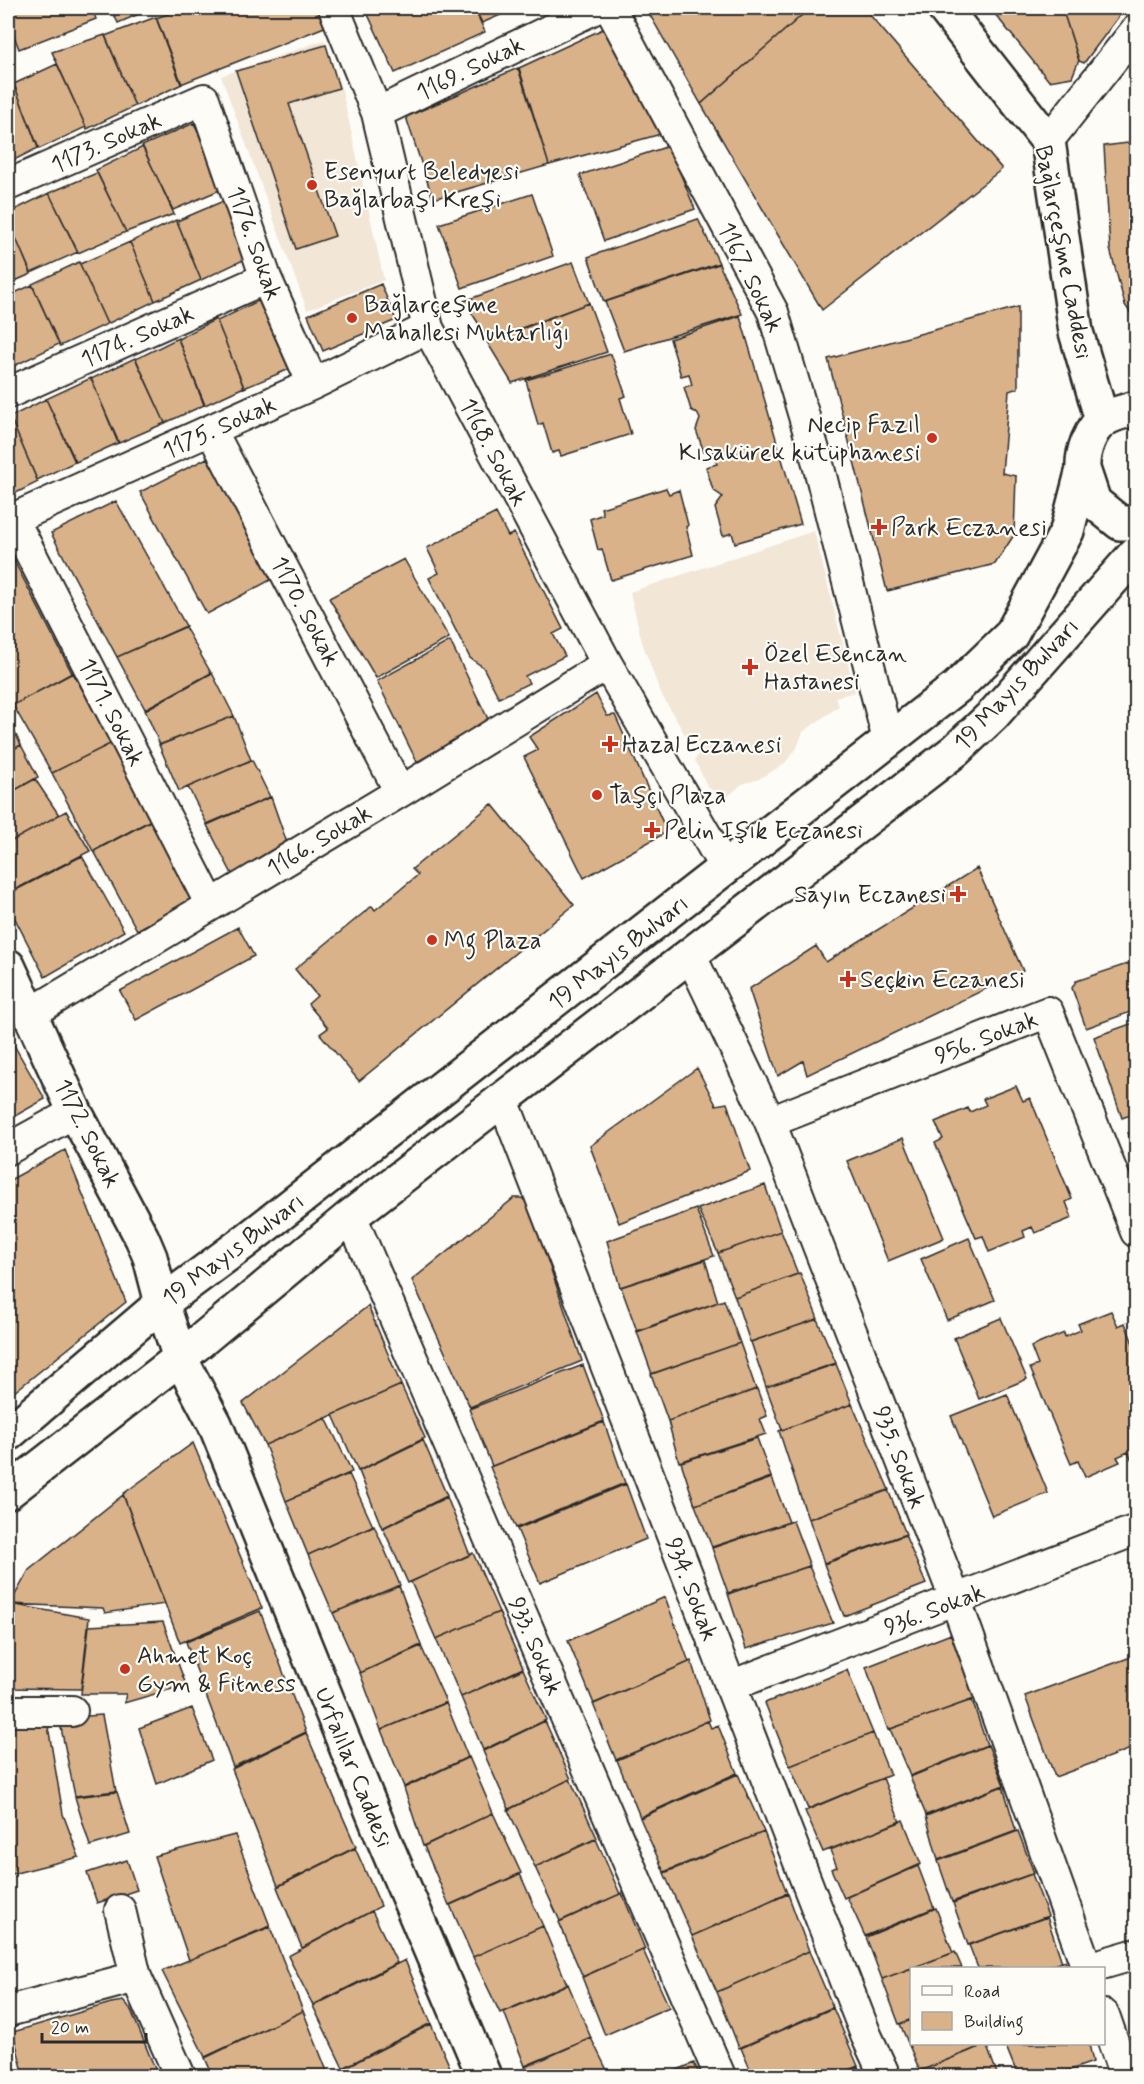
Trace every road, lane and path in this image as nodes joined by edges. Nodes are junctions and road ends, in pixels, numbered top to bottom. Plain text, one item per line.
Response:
1 (334, 8) edge
2 (596, 8) edge
3 (610, 8) edge
4 (944, 8) edge
5 (1137, 30) edge
6 (204, 99) joint
7 (377, 113) junction
8 (1048, 141) junction
9 (8, 185) edge
10 (266, 278) junction
11 (428, 328) junction
12 (313, 384) junction
13 (8, 393) edge
14 (1137, 408) edge
15 (1102, 420) junction
16 (212, 430) junction
17 (1083, 469) junction
18 (10, 520) edge
19 (1137, 523) edge
20 (1137, 553) edge
21 (607, 664) junction
22 (888, 740) junction
23 (400, 792) junction
24 (724, 868) junction
25 (211, 904) junction
26 (690, 954) junction
27 (8, 966) edge
28 (31, 1013) junction
29 (503, 1100) junction
30 (75, 1112) junction
31 (770, 1122) junction
32 (8, 1149) edge
33 (351, 1216) junction
34 (1137, 1232) edge
35 (162, 1303) junction
36 (180, 1358) junction
37 (8, 1434) edge
38 (8, 1492) edge
39 (1137, 1530) edge
40 (956, 1601) junction
41 (730, 1686) junction
42 (8, 1711) edge
43 (72, 1711) dead end
44 (120, 1910) dead end
45 (1137, 1954) edge
46 (1088, 1967) edge
47 (1092, 1967) edge
48 (136, 1977) junction
49 (8, 2011) edge
50 (1105, 2018) edge
51 (180, 2076) edge
52 (484, 2076) edge
53 (720, 2076) edge
54 (885, 2076) edge
55 (1125, 2076) edge

1 - 7 street, 1168. Sokak
2 - 7 street, 1169. Sokak
3 - 22 street, 1167. Sokak
4 - 8 main road, Bağlarçeşme Caddesi
5 - 8 street
6 - 9 street, 1173. Sokak
6 - 10 street, 1176. Sokak
7 - 11 street, 1168. Sokak
8 - 15 main road, Bağlarçeşme Caddesi
10 - 12 street, 1176. Sokak
10 - 13 street, 1174. Sokak
11 - 12 street, 1175. Sokak
11 - 21 street, 1168. Sokak
12 - 16 street, 1175. Sokak
14 - 15 main road
15 - 17 main road, 19 Mayıs Bulvarı
16 - 18 street, 1175. Sokak
16 - 23 street, 1170. Sokak
17 - 19 main road
17 - 22 main road, 19 Mayıs Bulvarı
18 - 25 street, 1171. Sokak
20 - 26 main road, 19 Mayıs Bulvarı
21 - 23 street, 1166. Sokak
21 - 24 street, 1168. Sokak
22 - 24 main road, 19 Mayıs Bulvarı
23 - 25 street, 1166. Sokak
24 - 35 main road, 19 Mayıs Bulvarı
25 - 28 street, 1166. Sokak
26 - 29 main road, 19 Mayıs Bulvarı
26 - 31 street, 935. Sokak
27 - 28 main road, 1172. Sokak
28 - 30 main road, 1172. Sokak
29 - 33 main road, 19 Mayıs Bulvarı
29 - 41 street, 934. Sokak
30 - 32 street
30 - 35 main road, 1172. Sokak
31 - 34 street, 956. Sokak
31 - 40 street, 935. Sokak
33 - 36 main road, 19 Mayıs Bulvarı
33 - 53 street, 933. Sokak
35 - 36 main road, 1172. Sokak
35 - 37 main road, 19 Mayıs Bulvarı
36 - 38 main road, 19 Mayıs Bulvarı
36 - 52 main road, Urfalılar Caddesi
39 - 40 street, 936. Sokak
40 - 41 street, 936. Sokak
40 - 46 street, 935. Sokak
41 - 54 street, 934. Sokak
42 - 43 street
44 - 48 street
45 - 47 street
48 - 49 street
48 - 51 street
50 - 55 street

